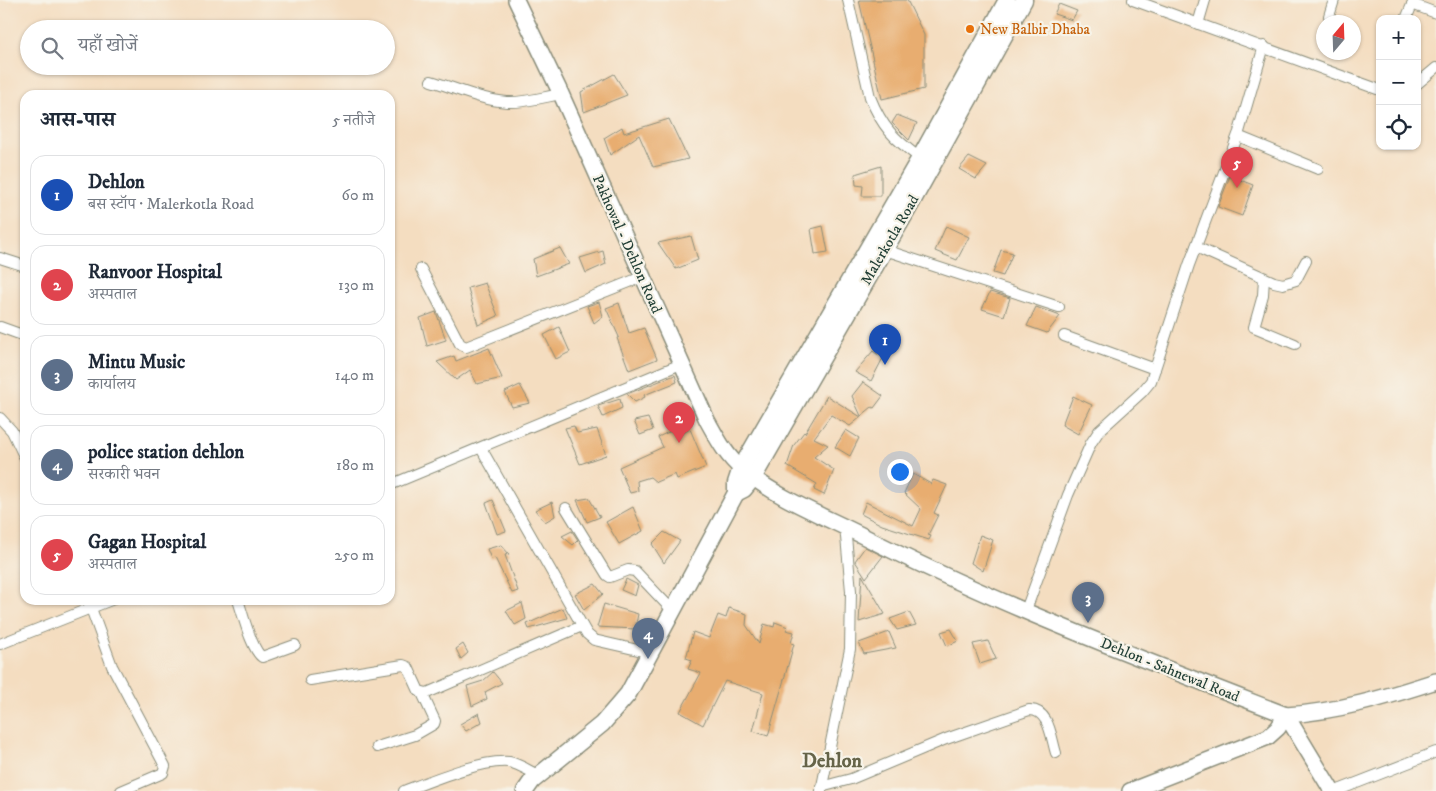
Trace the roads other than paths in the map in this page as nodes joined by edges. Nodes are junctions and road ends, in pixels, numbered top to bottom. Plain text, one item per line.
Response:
1 (516, 0) edge
2 (848, 0) edge
3 (1007, 0) edge
4 (1024, 0) edge
5 (1132, 0) edge
6 (1205, 0) edge
7 (1334, 0) edge
8 (1413, 2) edge
9 (1436, 13) edge
10 (1328, 15) edge
11 (1408, 15) edge
12 (1198, 24) junction
13 (1264, 46) junction
14 (1436, 68) edge
15 (432, 81) dead end
16 (1421, 81) edge
17 (1376, 88) edge
18 (561, 94) junction
19 (1238, 136) junction
20 (920, 158) junction
21 (1318, 169) dead end
22 (1196, 247) junction
23 (885, 250) junction
24 (0, 258) edge
25 (1306, 261) dead end
26 (20, 264) edge
27 (421, 269) dead end
28 (642, 277) junction
29 (1264, 278) junction
30 (1059, 307) dead end
31 (0, 327) edge
32 (20, 334) edge
33 (1064, 336) dead end
34 (1295, 344) dead end
35 (681, 364) junction
36 (1155, 369) junction
37 (0, 418) edge
38 (20, 448) edge
39 (481, 448) junction
40 (747, 473) junction
41 (395, 483) edge
42 (566, 508) dead end
43 (845, 526) junction
44 (88, 605) edge
45 (90, 605) edge
46 (240, 605) edge
47 (1026, 610) junction
48 (673, 611) junction
49 (582, 626) junction
50 (0, 644) edge
51 (295, 645) dead end
52 (651, 653) junction
53 (310, 680) dead end
54 (1436, 681) edge
55 (422, 693) junction
56 (1286, 715) junction
57 (377, 747) dead end
58 (1056, 752) dead end
59 (1436, 752) edge
60 (538, 775) junction
61 (821, 789) edge
62 (121, 791) edge
63 (404, 791) edge
64 (525, 791) edge
65 (1130, 791) edge
66 (1334, 791) edge

1 - 18 street, Pakhowal - Dehlon Road
2 - 20 street
3 - 20 main road, Malerkotla Road
4 - 23 main road, Malerkotla Road
5 - 12 street
6 - 12 street
7 - 10 street
8 - 9 street
8 - 11 street
12 - 13 street
13 - 17 street
13 - 19 street
14 - 16 street
15 - 18 street
18 - 28 street, Pakhowal - Dehlon Road
19 - 21 street
19 - 22 street
20 - 40 main road, Malerkotla Road
22 - 29 street
22 - 36 street
23 - 30 street
23 - 40 main road, Malerkotla Road
24 - 26 street
25 - 29 street
27 - 28 street
28 - 35 street, Pakhowal - Dehlon Road
29 - 34 street
31 - 32 street
33 - 36 street
35 - 39 street
35 - 40 street, Pakhowal - Dehlon Road
36 - 47 street
37 - 38 street
39 - 41 street
39 - 49 street
40 - 43 street, Dehlon - Sahnewal Road
40 - 48 main road
42 - 48 street
43 - 47 street, Dehlon - Sahnewal Road
43 - 61 street
44 - 50 street
45 - 62 street
46 - 51 street
47 - 56 street, Dehlon - Sahnewal Road
48 - 52 main road
49 - 52 street
49 - 55 street
52 - 60 main road
53 - 55 street
54 - 56 street, Dehlon - Sahnewal Road
55 - 57 street
56 - 65 street
56 - 66 street
58 - 61 street
59 - 66 street
60 - 63 street
60 - 64 main road

